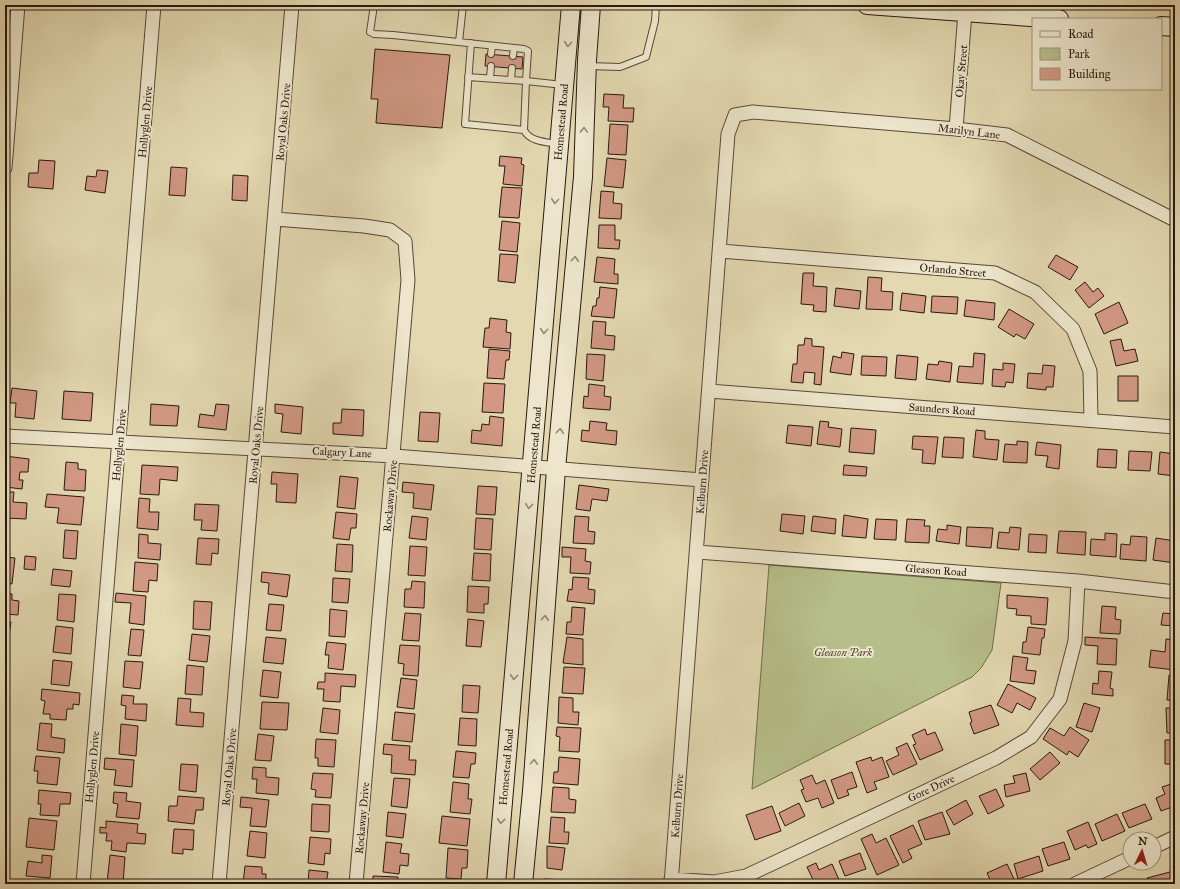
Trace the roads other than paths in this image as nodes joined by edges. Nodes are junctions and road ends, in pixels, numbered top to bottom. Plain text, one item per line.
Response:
1 (18, 5) edge
2 (154, 5) edge
3 (292, 5) edge
4 (374, 5) edge
5 (463, 5) edge
6 (571, 5) edge
7 (591, 5) edge
8 (656, 5) edge
9 (867, 5) edge
10 (966, 12) junction
11 (1046, 18) edge
12 (1162, 26) edge
13 (1175, 27) edge
14 (459, 42) junction
15 (471, 43) junction
16 (492, 46) junction
17 (514, 48) junction
18 (491, 54) dead end
19 (513, 56) dead end
20 (491, 66) dead end
21 (587, 66) junction
22 (512, 68) dead end
23 (468, 77) junction
24 (490, 78) junction
25 (511, 80) junction
26 (526, 81) junction
27 (564, 85) junction
28 (768, 113) joint
29 (956, 129) junction
30 (524, 130) junction
31 (559, 145) junction
32 (5, 168) edge
33 (557, 174) junction
34 (583, 177) junction
35 (275, 219) junction
36 (1175, 220) edge
37 (720, 251) junction
38 (548, 287) junction
39 (573, 288) junction
40 (709, 391) junction
41 (1091, 420) junction
42 (1175, 427) edge
43 (5, 436) edge
44 (119, 440) junction
45 (256, 447) junction
46 (394, 456) junction
47 (532, 467) junction
48 (556, 469) junction
49 (702, 480) junction
50 (697, 552) junction
51 (1078, 581) junction
52 (1175, 592) edge
53 (517, 647) junction
54 (543, 649) junction
55 (504, 789) junction
56 (532, 791) junction
57 (1175, 837) edge
58 (1162, 843) edge
59 (1122, 862) edge
60 (671, 882) edge
61 (83, 884) edge
62 (219, 884) edge
63 (356, 884) edge
64 (496, 884) edge
65 (523, 884) edge
66 (1075, 884) edge

1 - 32 street
2 - 44 street, Hollyglen Drive
3 - 35 street, Royal Oaks Drive
4 - 14 lane
5 - 14 lane
6 -> 27 main road, Homestead Road
7 - 21 main road, Homestead Road
8 - 21 lane
9 - 10 main road
10 - 11 main road
10 - 29 street, Okay Street
12 - 13 main road
14 - 15 lane
15 - 16 lane
15 - 23 lane
16 - 17 lane
16 - 18 lane
17 - 19 lane
17 - 26 lane
20 - 24 lane
34 -> 21 main road, Homestead Road
22 - 25 lane
23 - 24 lane
23 - 30 lane
24 - 25 lane
25 - 26 lane
26 - 27 lane
26 - 30 lane
27 - 31 main road, Homestead Road
28 - 29 street, Marilyn Lane
28 - 37 street, Kelburn Drive
29 - 36 street, Marilyn Lane
30 - 31 lane
31 - 33 main road, Homestead Road
33 - 34 main road
33 -> 38 main road, Homestead Road
39 -> 34 main road, Homestead Road
35 - 45 street, Royal Oaks Drive
35 - 46 street, Rockaway Drive
37 - 40 street, Kelburn Drive
37 - 41 street, Orlando Street
38 - 39 main road
38 -> 47 main road, Homestead Road
48 -> 39 main road, Homestead Road
40 - 41 street, Saunders Road
40 - 49 street, Kelburn Drive
41 - 42 street, Saunders Road
43 - 44 street, Calgary Lane
44 - 45 street, Calgary Lane
44 - 61 street, Hollyglen Drive
45 - 46 street, Calgary Lane
45 - 62 street, Royal Oaks Drive
46 - 47 street, Calgary Lane
46 - 63 street, Rockaway Drive
47 - 48 street, Calgary Lane
47 -> 53 main road, Homestead Road
48 - 49 street, Calgary Lane
54 -> 48 main road, Homestead Road
49 - 50 street, Kelburn Drive
50 - 51 street, Gleason Road
50 - 60 street, Kelburn Drive
51 - 52 street, Gleason Road
51 - 60 street, Gore Drive
53 - 54 main road
53 -> 55 main road, Homestead Road
56 -> 54 main road, Homestead Road
55 - 56 main road
55 -> 64 main road, Homestead Road
56 - 65 main road, Homestead Road
57 - 58 street
59 - 66 street

